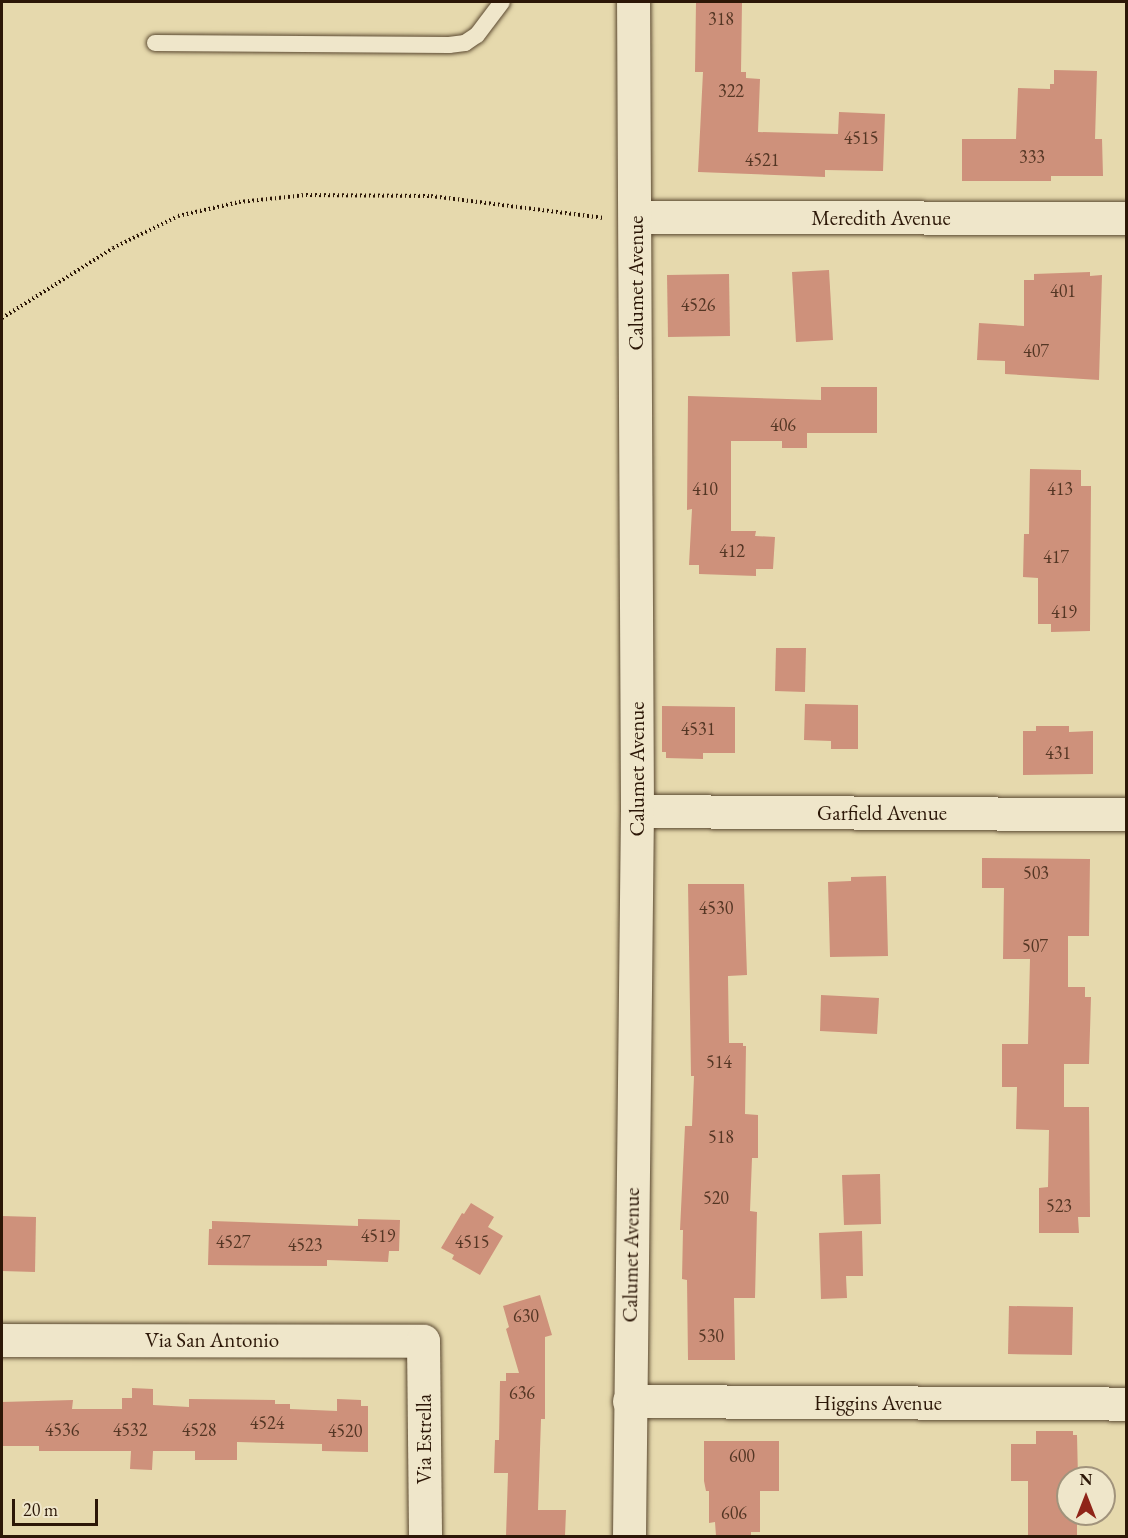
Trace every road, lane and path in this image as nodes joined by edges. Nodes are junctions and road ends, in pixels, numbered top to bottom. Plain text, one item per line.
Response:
1 (502, 2) edge
2 (633, 2) edge
3 (155, 42) dead end
4 (635, 217) junction
5 (1126, 218) edge
6 (2, 318) edge
7 (637, 811) junction
8 (1126, 814) edge
9 (2, 1340) edge
10 (423, 1341) joint
11 (629, 1401) junction
12 (1126, 1404) edge
13 (425, 1536) edge
14 (629, 1536) edge

1 - 3 lane
2 - 4 street, Calumet Avenue
4 - 5 street, Meredith Avenue
4 - 6 path
4 - 7 street, Calumet Avenue
7 - 8 street, Garfield Avenue
7 - 11 street, Calumet Avenue
9 - 10 street, Via San Antonio
10 - 13 street, Via Estrella
11 - 12 street, Higgins Avenue
11 - 14 street, Calumet Avenue

